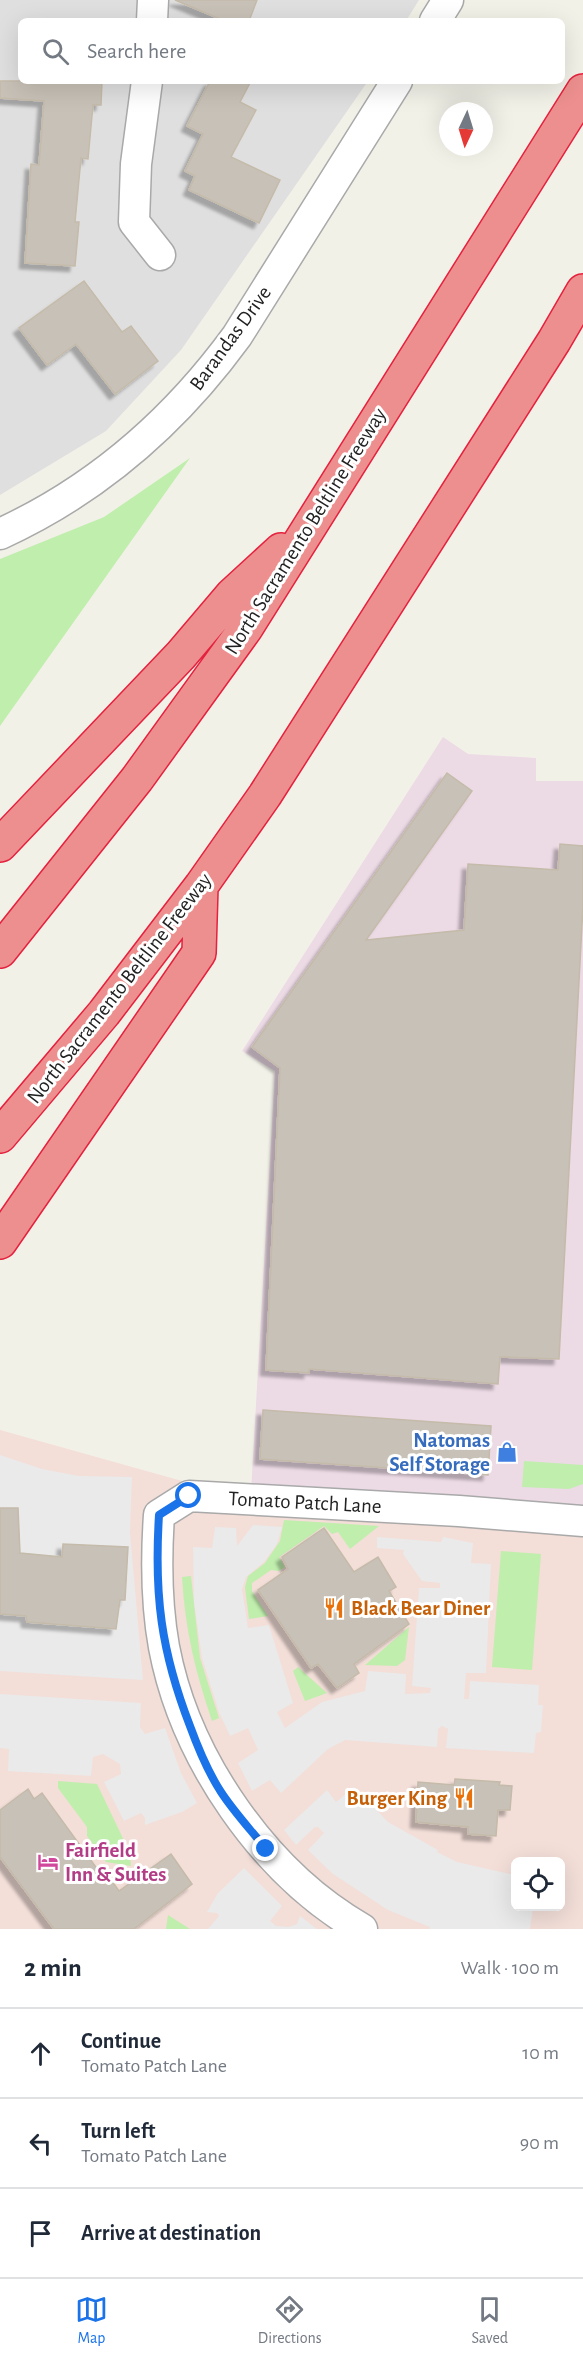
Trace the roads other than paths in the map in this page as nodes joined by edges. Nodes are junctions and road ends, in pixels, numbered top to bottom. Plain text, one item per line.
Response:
1 (153, 0) edge
2 (448, 0) edge
3 (152, 18) edge
4 (437, 18) edge
5 (147, 84) edge
6 (395, 84) edge
7 (583, 91) edge
8 (160, 255) dead end
9 (583, 291) edge
10 (310, 525) junction
11 (0, 534) edge
12 (0, 845) edge
13 (201, 886) junction
14 (0, 951) edge
15 (0, 1136) edge
16 (0, 1242) edge
17 (583, 1521) edge
18 (362, 1929) edge

1 - 3 street
2 - 4 street
5 - 8 street
6 - 11 street, Barandas Drive
7 - 10 highway, North Sacramento Beltline Freeway
9 - 13 highway, North Sacramento Beltline Freeway
10 - 12 highway
10 - 14 highway, North Sacramento Beltline Freeway
13 - 15 highway, North Sacramento Beltline Freeway
13 - 16 highway
17 - 18 street, Tomato Patch Lane

